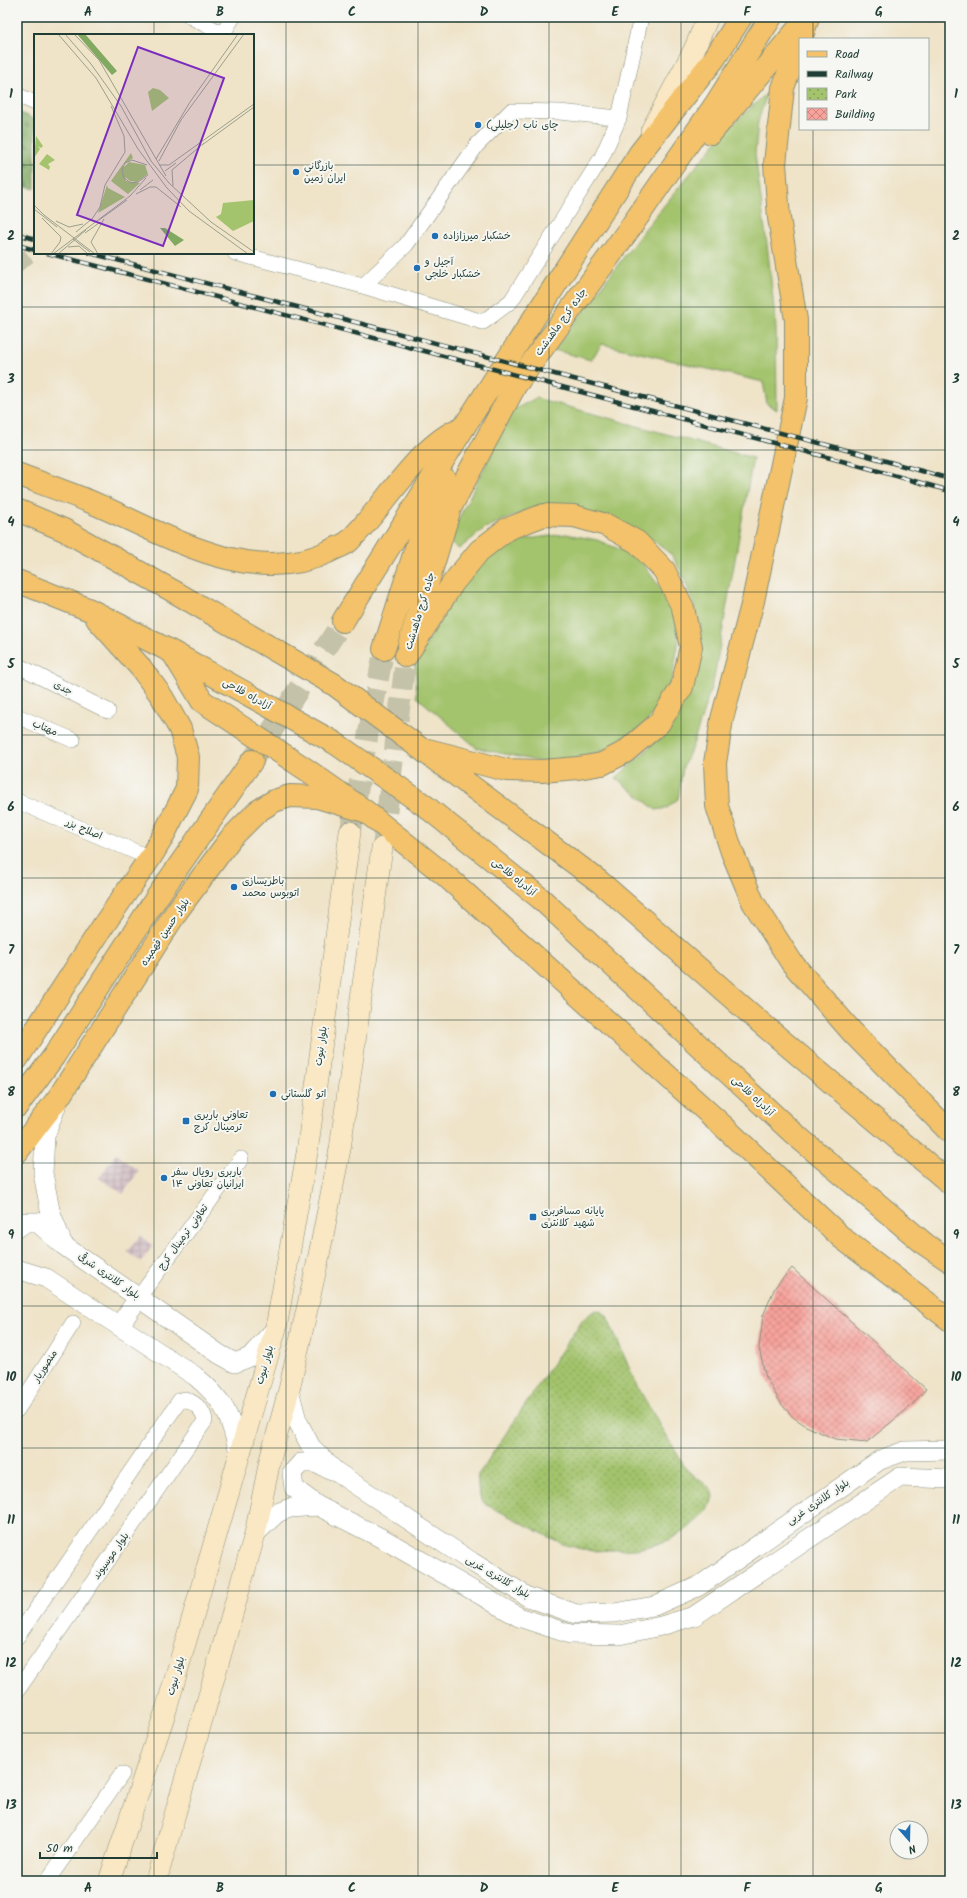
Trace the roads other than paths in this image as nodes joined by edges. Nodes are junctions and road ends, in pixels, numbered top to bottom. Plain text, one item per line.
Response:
1 (191, 17) edge
2 (233, 17) edge
3 (641, 17) edge
4 (708, 17) edge
5 (715, 17) edge
6 (741, 17) edge
7 (771, 17) edge
8 (808, 17) edge
9 (223, 34) edge
10 (801, 38) edge
11 (799, 43) edge
12 (694, 50) junction
13 (17, 95) edge
14 (34, 103) edge
15 (619, 118) junction
16 (640, 154) junction
17 (630, 228) junction
18 (239, 254) edge
19 (363, 286) junction
20 (464, 427) junction
21 (17, 474) edge
22 (17, 510) edge
23 (17, 581) edge
24 (90, 610) junction
25 (343, 620) tunnel mouth
26 (384, 649) tunnel mouth
27 (172, 652) junction
28 (17, 665) edge
29 (108, 712) dead end
30 (17, 716) edge
31 (73, 740) dead end
32 (417, 748) junction
33 (252, 761) tunnel mouth
34 (17, 801) edge
35 (365, 811) junction
36 (350, 832) tunnel mouth
37 (382, 848) tunnel mouth
38 (150, 858) junction
39 (17, 1059) edge
40 (59, 1097) junction
41 (17, 1106) edge
42 (950, 1132) edge
43 (17, 1152) edge
44 (241, 1158) dead end
45 (950, 1183) edge
46 (17, 1228) edge
47 (64, 1245) junction
48 (17, 1256) edge
49 (950, 1261) edge
50 (17, 1269) edge
51 (46, 1278) junction
52 (139, 1297) junction
53 (950, 1320) edge
54 (73, 1323) dead end
55 (119, 1326) junction
56 (276, 1328) junction
57 (289, 1390) junction
58 (17, 1410) edge
59 (950, 1450) edge
60 (240, 1456) junction
61 (335, 1471) junction
62 (950, 1479) edge
63 (318, 1506) junction
64 (255, 1534) junction
65 (17, 1637) edge
66 (17, 1691) edge
67 (122, 1774) dead end
68 (47, 1881) edge
69 (109, 1881) edge
70 (156, 1881) edge

1 - 9 street
2 - 9 street
3 - 15 street
4 - 12 main road
5 - 12 main road
6 - 16 main road
7 - 17 main road, جاده کرج ماهدشت
8 - 10 main road
8 - 17 main road
11 - 42 main road
12 - 16 main road
13 - 14 street
15 - 19 street
15 - 19 street
16 - 20 main road
17 - 32 main road, جاده کرج ماهدشت
18 - 19 street
20 - 21 main road
20 - 25 main road
20 - 26 main road
22 - 32 main road
23 - 24 main road, آزادراه فلاحی
24 - 27 main road, آزادراه فلاحی
24 - 38 main road
27 - 35 main road
27 - 49 main road, آزادراه فلاحی
28 - 29 street, جدی
30 - 31 street, مهتاب
32 - 45 main road
33 - 41 main road
34 - 38 street, اصلاح بزر
35 - 40 main road, بلوار حسین فهمیده
35 - 53 main road
36 - 56 main road, بلوار نبوت
37 - 57 main road
38 - 39 main road
40 - 43 main road, بلوار حسین فهمیده
40 - 47 street
44 - 52 street, تعاونی ترمینال کرج
46 - 47 street, بلوار کلانتری شرقی
47 - 52 street, بلوار کلانتری شرقی
48 - 51 street
50 - 51 street
51 - 55 street
52 - 55 street
52 - 56 street, بلوار کلانتری شرقی
54 - 58 street, منصوریار
55 - 60 street
56 - 60 main road, بلوار نبوت
57 - 61 street, بلوار کلانتری غربی
57 - 64 main road
59 - 61 street, بلوار کلانتری غربی
60 - 69 main road, بلوار نبوت
61 - 63 street
62 - 63 street
63 - 64 street
64 - 70 main road
65 - 66 street, بلوار موسیوند
67 - 68 street

